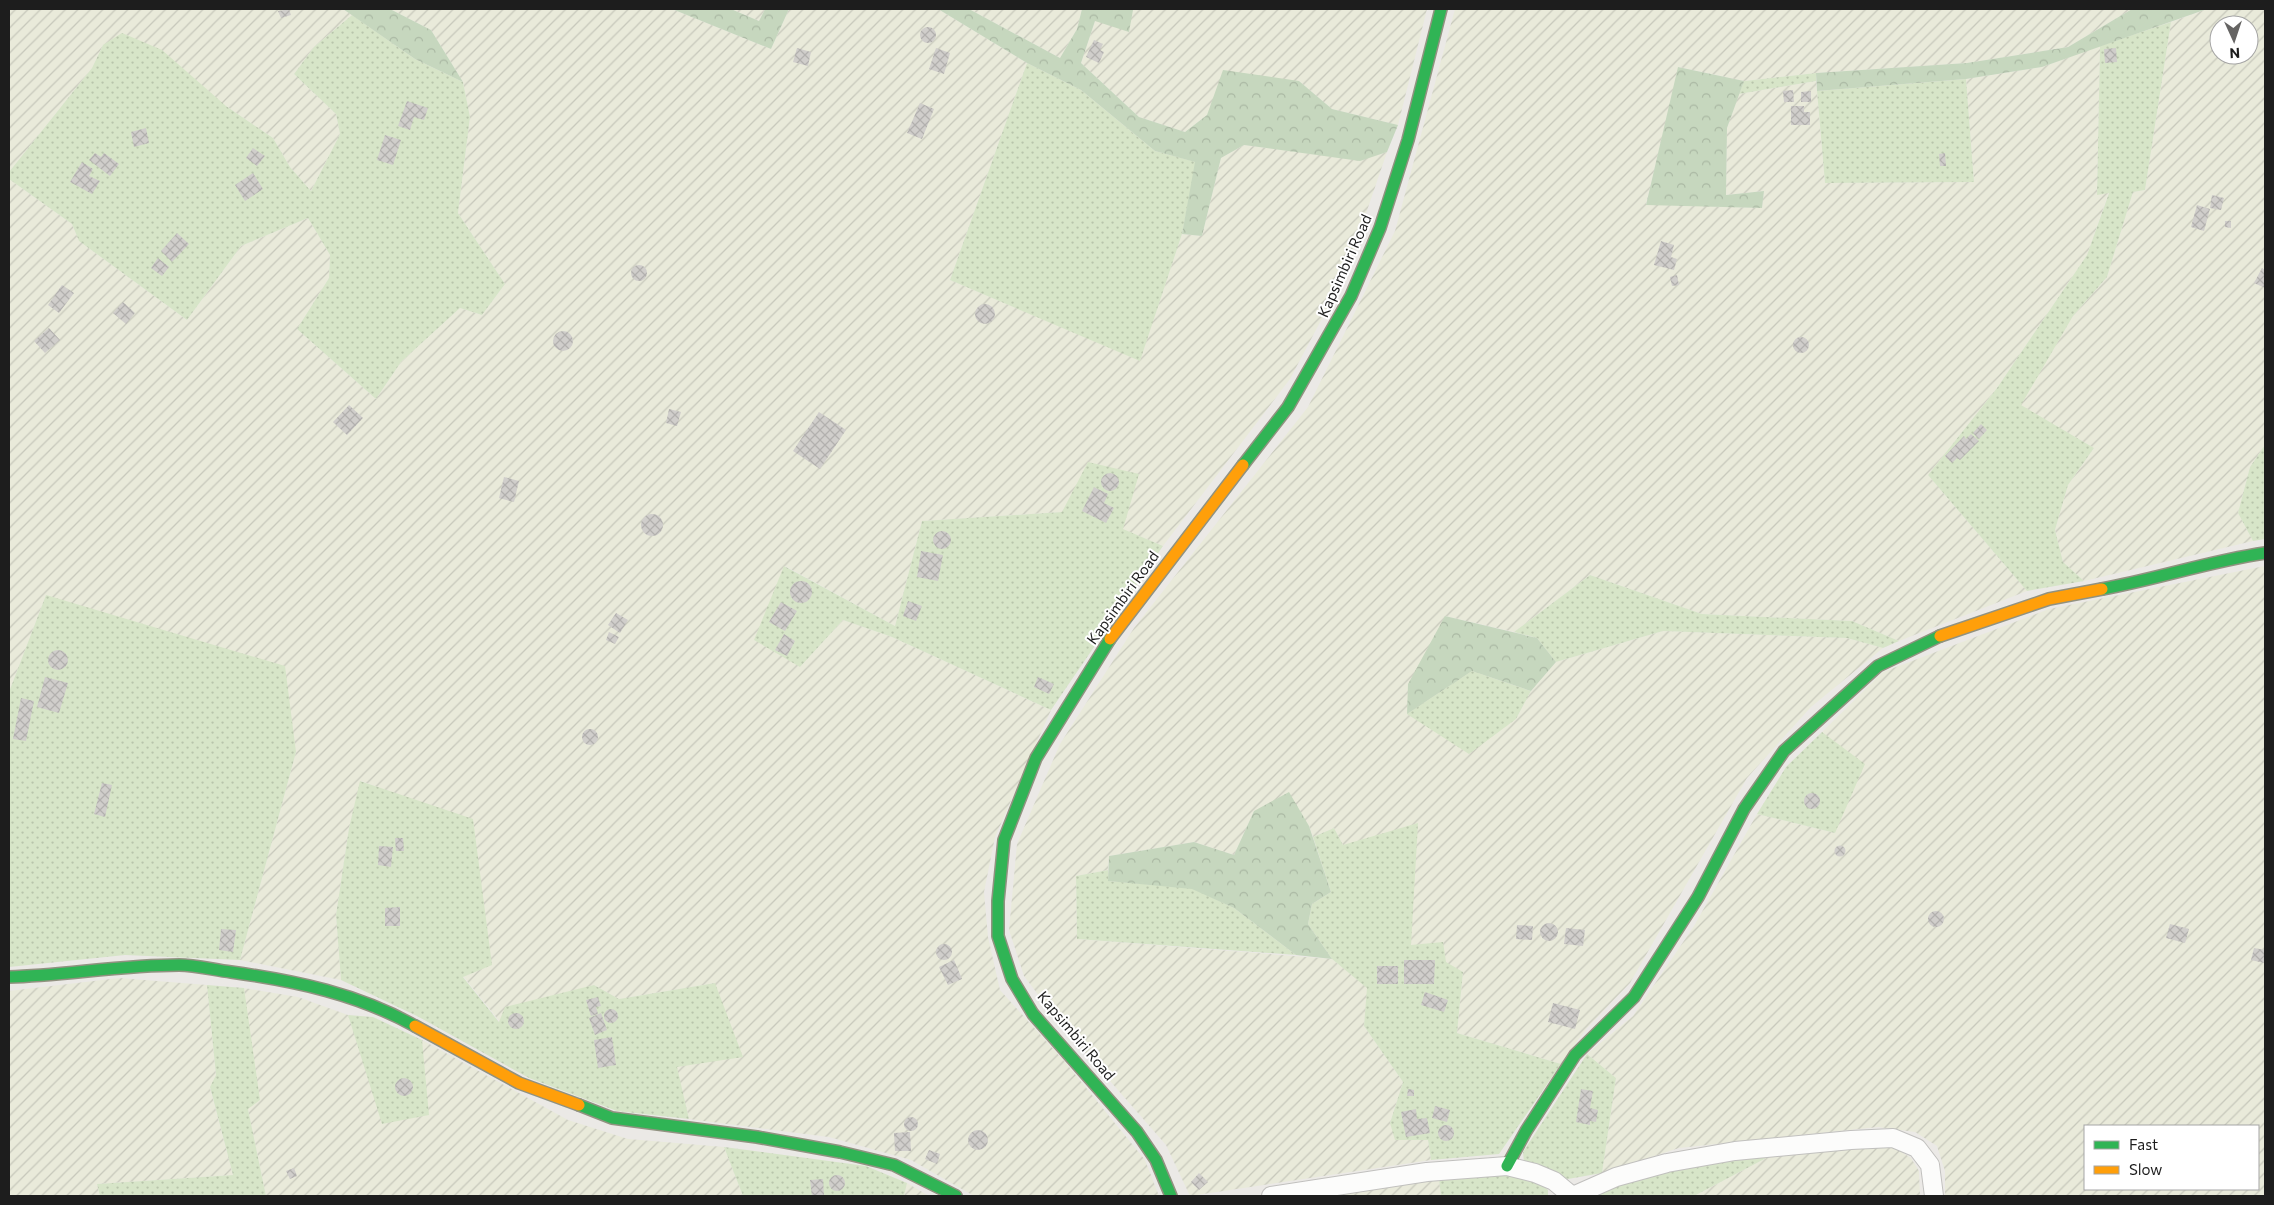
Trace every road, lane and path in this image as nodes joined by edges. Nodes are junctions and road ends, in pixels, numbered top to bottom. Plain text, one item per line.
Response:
1 (1441, 9) edge
2 (2265, 553) edge
3 (9, 977) edge
4 (1507, 1166) junction
5 (956, 1196) edge
6 (1171, 1196) edge
7 (1271, 1196) edge
8 (1572, 1196) edge
9 (1934, 1196) edge

1 - 6 street, Kapsimbiri Road
2 - 4 street
3 - 5 street
4 - 7 street
4 - 8 street
8 - 9 street

